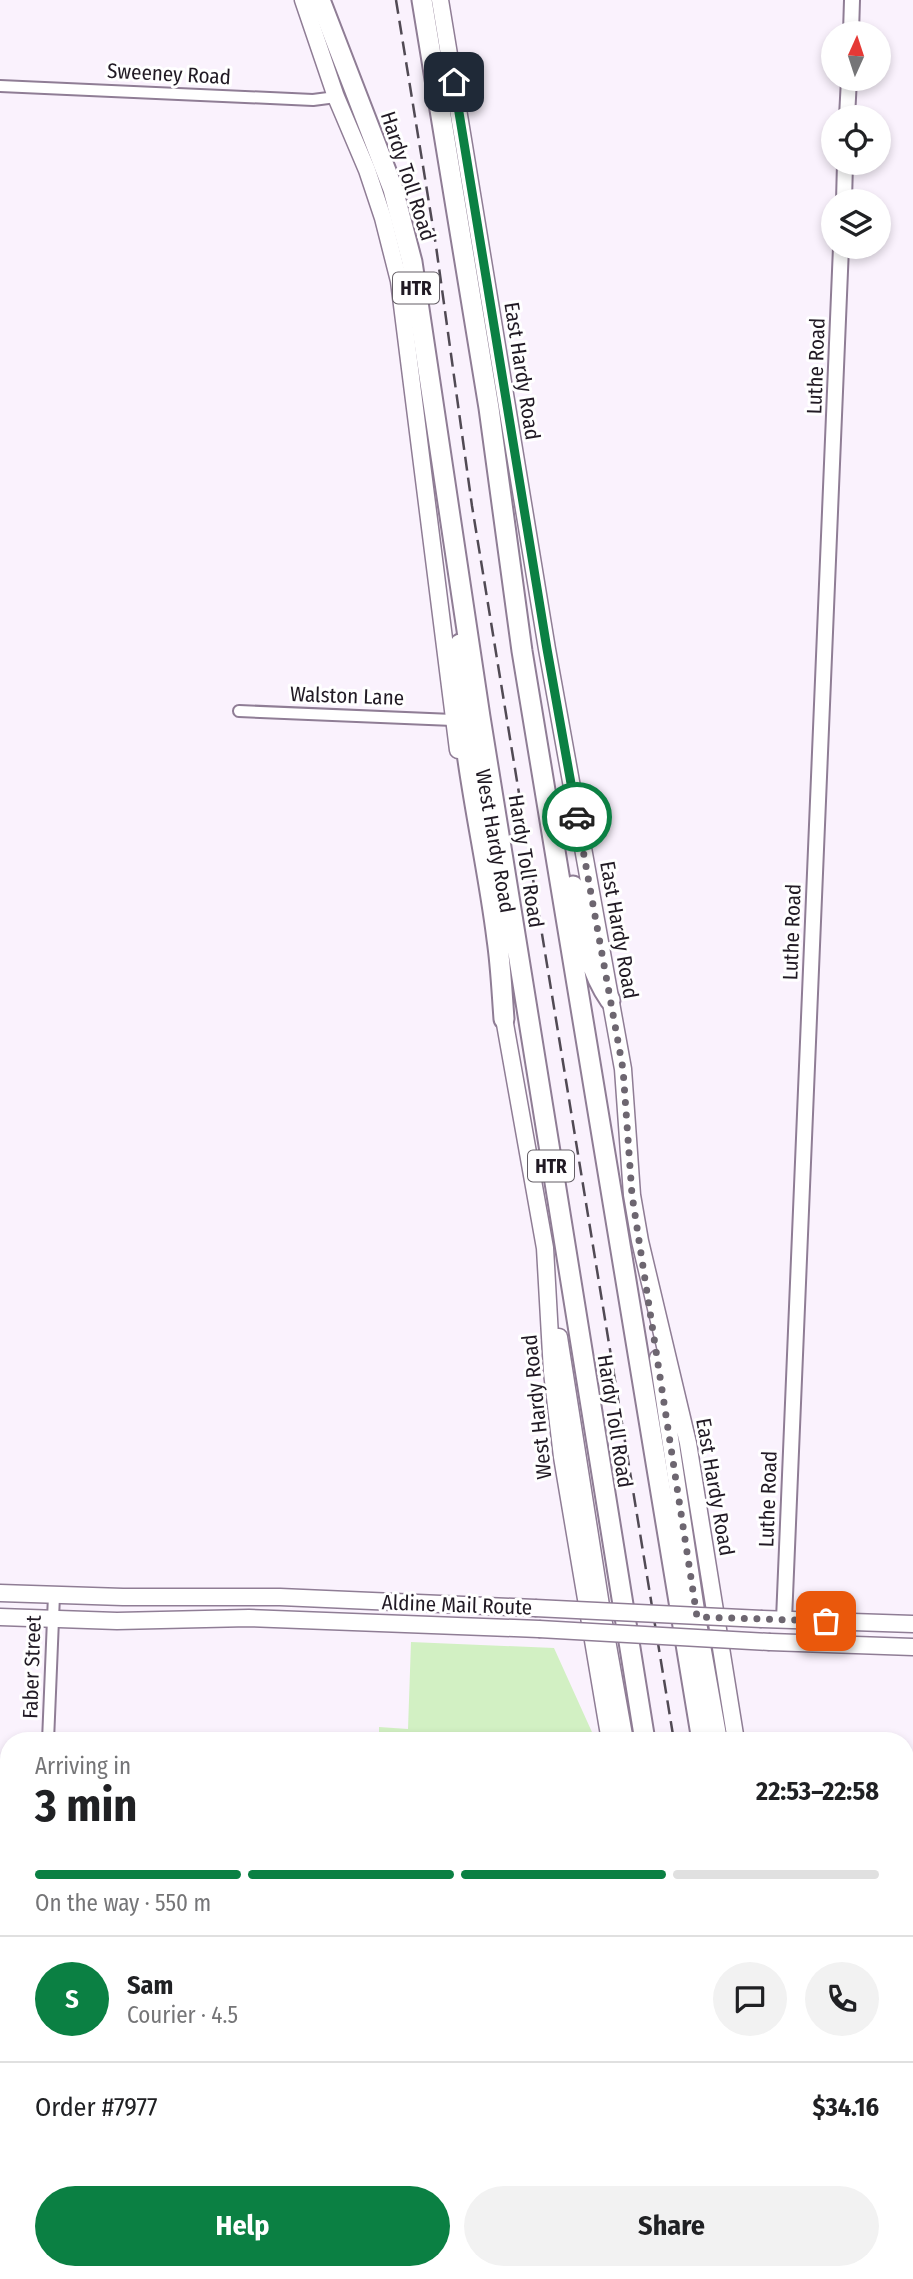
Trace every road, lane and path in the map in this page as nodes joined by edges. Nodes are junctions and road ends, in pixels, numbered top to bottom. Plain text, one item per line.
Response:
1 (303, 0) edge
2 (320, 0) edge
3 (422, 0) edge
4 (440, 0) edge
5 (852, 0) edge
6 (851, 21) edge
7 (0, 86) edge
8 (336, 97) junction
9 (841, 259) edge
10 (488, 408) junction
11 (461, 590) junction
12 (239, 711) dead end
13 (453, 720) junction
14 (610, 1000) junction
15 (505, 1019) junction
16 (639, 1241) junction
17 (545, 1248) junction
18 (0, 1593) edge
19 (54, 1595) junction
20 (204, 1596) junction
21 (391, 1601) junction
22 (602, 1612) junction
23 (0, 1617) edge
24 (697, 1617) junction
25 (205, 1619) junction
26 (784, 1619) junction
27 (53, 1620) junction
28 (394, 1624) junction
29 (913, 1624) edge
30 (606, 1633) junction
31 (701, 1638) junction
32 (913, 1647) edge
33 (48, 1732) edge
34 (618, 1732) edge
35 (619, 1732) edge
36 (644, 1732) edge
37 (712, 1732) edge
38 (712, 1732) edge
39 (735, 1732) edge

1 - 8 main road, West Hardy Road
2 - 11 highway, Hardy Toll Road / HTR
3 - 10 highway, Hardy Toll Road / HTR
4 - 14 main road, East Hardy Road
5 - 6 street
7 - 8 street, Sweeney Road
8 - 13 main road, West Hardy Road
9 - 26 street, Luthe Road
10 - 14 highway
10 - 37 highway, Hardy Toll Road / HTR
11 - 15 highway
11 - 36 highway, Hardy Toll Road / HTR
12 - 13 street, Walston Lane
13 - 15 main road, West Hardy Road
14 - 16 main road, East Hardy Road
15 - 17 main road, West Hardy Road
16 - 24 main road
16 - 39 main road, East Hardy Road
17 - 22 main road
17 - 34 main road, West Hardy Road
18 - 19 main road, Aldine Mail Route
19 - 20 main road, Aldine Mail Route
19 - 27 street, Faber Street
20 - 21 main road, Aldine Mail Route
20 - 25 main road
21 - 22 main road, Aldine Mail Route, bridge
21 - 28 main road
22 - 24 main road, Aldine Mail Route, bridge
22 - 30 main road
23 - 27 main road, Aldine Mail Route
24 - 26 main road, Aldine Mail Route, bridge
24 - 31 main road
25 - 27 main road, Aldine Mail Route
25 - 28 main road, Aldine Mail Route
26 - 29 main road, Aldine Mail Route
27 - 33 street, Faber Street
28 - 30 main road, Aldine Mail Route, bridge
30 - 31 main road, Aldine Mail Route, bridge
30 - 35 main road
31 - 32 main road, Aldine Mail Route, bridge
31 - 38 main road

